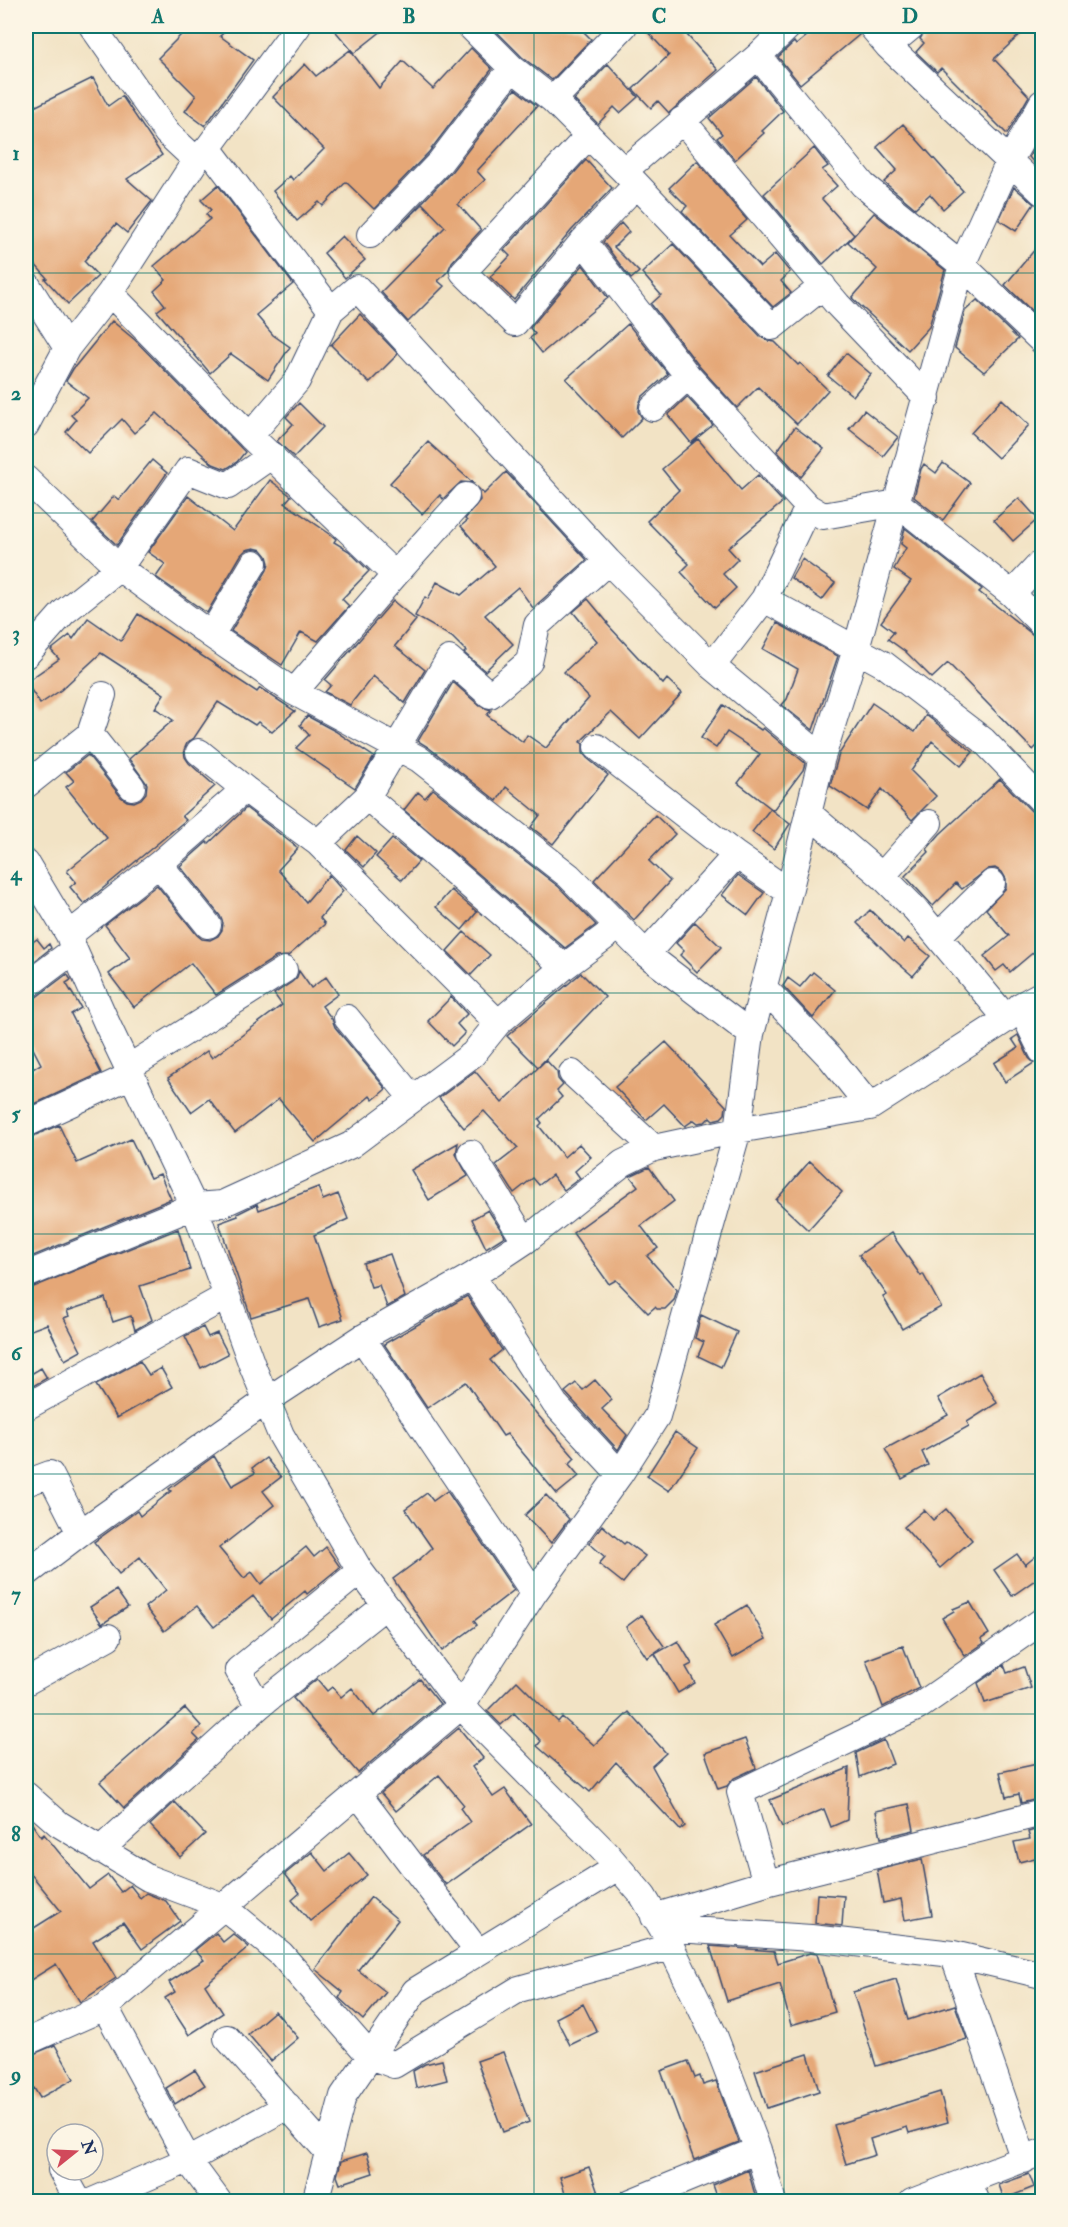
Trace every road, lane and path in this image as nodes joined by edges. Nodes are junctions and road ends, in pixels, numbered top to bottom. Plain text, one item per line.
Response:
1 (92, 26) edge
2 (298, 26) edge
3 (470, 26) edge
4 (624, 26) edge
5 (789, 26) edge
6 (871, 26) edge
7 (912, 26) edge
8 (888, 46) junction
9 (758, 56) junction
10 (512, 68) junction
11 (553, 100) junction
12 (1042, 103) edge
13 (682, 120) junction
14 (588, 136) junction
15 (202, 154) junction
16 (1009, 162) junction
17 (630, 178) junction
18 (1042, 192) edge
19 (370, 235) dead end
20 (583, 241) junction
21 (962, 265) junction
22 (26, 283) edge
23 (823, 286) junction
24 (110, 293) junction
25 (331, 310) junction
26 (1042, 341) edge
27 (67, 348) junction
28 (687, 376) junction
29 (927, 398) junction
30 (653, 408) dead end
31 (26, 425) edge
32 (250, 436) junction
33 (272, 455) junction
34 (26, 479) edge
35 (466, 496) dead end
36 (897, 502) junction
37 (808, 507) junction
38 (608, 561) junction
39 (1042, 562) edge
40 (254, 563) dead end
41 (119, 568) junction
42 (395, 575) junction
43 (1012, 594) junction
44 (764, 599) junction
45 (1042, 624) edge
46 (211, 635) junction
47 (856, 649) junction
48 (26, 655) edge
49 (712, 666) junction
50 (294, 692) junction
51 (103, 695) dead end
52 (90, 734) junction
53 (597, 747) dead end
54 (396, 748) junction
55 (199, 752) dead end
56 (822, 757) junction
57 (26, 785) edge
58 (132, 787) dead end
59 (245, 789) junction
60 (367, 797) junction
61 (1042, 801) edge
62 (808, 813) junction
63 (929, 823) dead end
64 (318, 843) junction
65 (736, 855) junction
66 (26, 864) edge
67 (159, 864) junction
68 (882, 876) junction
69 (992, 883) dead end
70 (789, 892) junction
71 (208, 925) dead end
72 (618, 927) junction
73 (938, 936) junction
74 (72, 943) junction
75 (646, 954) junction
76 (564, 967) junction
77 (284, 970) dead end
78 (26, 986) edge
79 (764, 988) junction
80 (1042, 994) edge
81 (1013, 1012) junction
82 (347, 1018) dead end
83 (498, 1023) junction
84 (751, 1034) junction
85 (1042, 1051) edge
86 (130, 1071) junction
87 (572, 1073) dead end
88 (413, 1099) junction
89 (870, 1107) junction
90 (26, 1124) edge
91 (738, 1130) junction
92 (654, 1148) junction
93 (471, 1153) dead end
94 (194, 1206) junction
95 (525, 1241) junction
96 (26, 1275) edge
97 (472, 1276) junction
98 (227, 1296) junction
99 (362, 1338) junction
100 (266, 1401) junction
101 (26, 1407) edge
102 (620, 1474) junction
103 (26, 1483) edge
104 (80, 1533) junction
105 (360, 1571) junction
106 (26, 1574) edge
107 (534, 1593) junction
108 (385, 1606) junction
109 (1042, 1621) edge
110 (108, 1637) dead end
111 (26, 1682) edge
112 (259, 1706) junction
113 (461, 1706) junction
114 (358, 1794) junction
115 (26, 1796) edge
116 (1042, 1813) edge
117 (100, 1850) junction
118 (618, 1867) junction
119 (766, 1883) junction
120 (223, 1906) junction
121 (662, 1930) junction
122 (478, 1952) junction
123 (953, 1954) junction
124 (1042, 1974) edge
125 (105, 2007) junction
126 (227, 2038) dead end
127 (26, 2042) edge
128 (370, 2056) junction
129 (288, 2106) junction
130 (758, 2150) junction
131 (328, 2152) junction
132 (1033, 2156) edge
133 (188, 2160) junction
134 (68, 2182) edge
135 (972, 2191) edge
136 (79, 2202) edge
137 (90, 2202) edge
138 (219, 2202) edge
139 (315, 2202) edge
140 (631, 2202) edge
141 (773, 2202) edge
142 (912, 2202) edge

1 - 15 street
2 - 15 street
3 - 10 street
4 - 11 street
5 - 9 street
6 - 8 street
7 - 8 street
8 - 16 street
9 - 13 street
9 - 21 street
10 - 11 street
10 - 19 street
11 - 14 street
12 - 16 street
13 - 17 street
13 - 23 street
14 - 17 street
14 - 20 street
15 - 24 street
15 - 25 street
16 - 18 street
16 - 21 street
17 - 20 street
17 - 23 street
20 - 28 street
21 - 26 street
21 - 29 street
22 - 27 street
23 - 29 street
24 - 27 street
24 - 32 street
25 - 32 street
25 - 38 street
27 - 31 street
28 - 30 street
28 - 37 street
29 - 36 street
32 - 33 street
33 - 41 street
33 - 42 street
34 - 41 street
35 - 42 street
36 - 37 street
36 - 43 street
36 - 47 street
37 - 44 street
38 - 49 street
38 - 54 street
39 - 43 street
40 - 46 street
41 - 46 street
41 - 48 street
42 - 50 street
43 - 45 street
44 - 47 street
44 - 49 street
46 - 50 street
47 - 56 street
47 - 61 street
49 - 56 street
50 - 54 street
51 - 52 street
52 - 57 street
52 - 58 street
53 - 65 street
54 - 60 street
54 - 72 street
55 - 59 street
56 - 62 street
59 - 64 street
59 - 67 street
60 - 64 street
60 - 76 street
62 - 68 street
62 - 70 street
63 - 68 street
64 - 83 street
65 - 70 street
65 - 75 street
66 - 74 street
67 - 71 street
67 - 74 street
68 - 73 street
69 - 73 street
70 - 79 street
72 - 75 street
72 - 76 street
73 - 81 street
74 - 78 street
74 - 86 street
75 - 84 street
76 - 83 street
77 - 86 street
79 - 84 street
79 - 89 street
80 - 81 street
81 - 85 street
81 - 89 street
82 - 88 street
83 - 88 street
84 - 91 street
86 - 90 street
86 - 94 street
87 - 92 street
88 - 94 street
89 - 91 street
91 - 92 street
91 - 102 street
92 - 95 street
93 - 95 street
94 - 96 street
94 - 98 street
95 - 97 street
97 - 99 street
97 - 102 street
98 - 100 street
98 - 101 street
99 - 100 street
99 - 107 street
100 - 104 street
100 - 105 street
102 - 107 street
103 - 104 street
104 - 106 street
105 - 108 street
105 - 112 street
107 - 113 street
108 - 112 street
108 - 113 street
109 - 119 street
110 - 111 street
112 - 117 street
113 - 114 street
113 - 118 street
114 - 120 street
114 - 122 street
115 - 117 street
116 - 119 street
117 - 120 street
118 - 121 street
118 - 122 street
119 - 121 street
120 - 125 street
120 - 128 street
121 - 123 street
121 - 128 street
121 - 130 street
122 - 128 street
123 - 124 street
123 - 132 street
125 - 127 street
125 - 133 street
126 - 129 street
128 - 131 street
129 - 131 street
129 - 133 street
130 - 140 street
130 - 141 street
131 - 139 street
132 - 135 street
133 - 137 street
133 - 138 street
134 - 136 street
135 - 142 street

